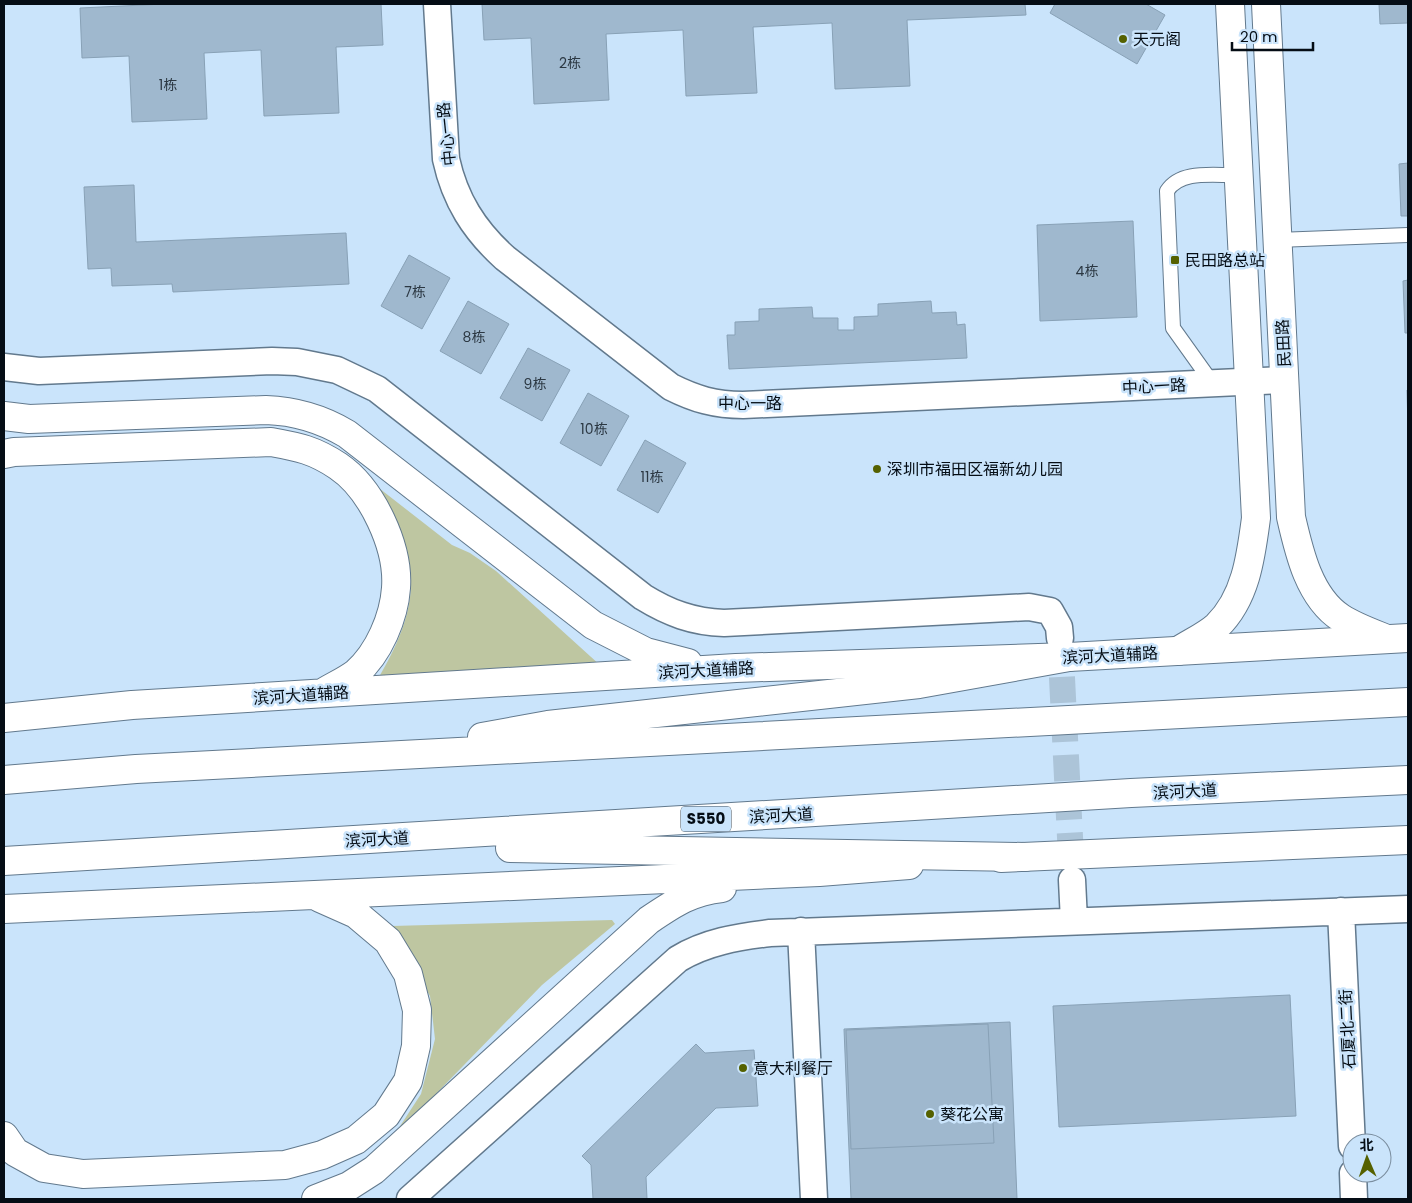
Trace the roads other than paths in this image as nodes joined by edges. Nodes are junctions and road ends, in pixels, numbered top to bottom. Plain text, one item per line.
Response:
1 (437, 4) edge
2 (1230, 4) edge
3 (1266, 4) edge
4 (1239, 175) junction
5 (1408, 235) edge
6 (1278, 240) junction
7 (4, 367) edge
8 (1284, 380) junction
9 (1249, 382) junction
10 (1213, 384) junction
11 (4, 416) edge
12 (4, 454) edge
13 (1398, 639) edge
14 (1065, 647) junction
15 (1178, 651) junction
16 (736, 668) junction
17 (321, 694) junction
18 (1408, 702) edge
19 (4, 718) edge
20 (366, 758) junction
21 (4, 780) edge
22 (1408, 780) edge
23 (1408, 840) edge
24 (302, 844) junction
25 (1025, 857) junction
26 (4, 861) edge
27 (819, 872) junction
28 (1072, 880) tunnel mouth
29 (314, 896) junction
30 (4, 909) edge
31 (1408, 909) edge
32 (1341, 911) junction
33 (1074, 921) junction
34 (801, 932) junction
35 (1351, 1133) edge
36 (4, 1136) edge
37 (1353, 1183) edge
38 (316, 1199) edge
39 (410, 1199) edge
40 (814, 1199) edge
41 (1354, 1199) edge

1 - 10 street, 中心一路
2 - 4 main road
3 - 6 main road, 民田路
4 - 9 main road
4 - 10 lane
5 - 6 lane
6 - 8 main road, 民田路
7 - 14 street
8 - 9 street, 中心一路
8 - 13 main road, 民田路
9 - 10 street, 中心一路
9 - 15 main road
11 - 16 main road
12 - 17 main road
13 - 15 main road, 滨河大道辅路
14 - 15 main road, 滨河大道辅路
14 - 16 main road, 滨河大道辅路
14 - 20 main road
16 - 17 main road, 滨河大道辅路
17 - 19 main road, 滨河大道辅路
18 - 20 main road
20 - 21 main road
22 - 24 main road, 滨河大道 / S550
23 - 25 main road
24 - 25 main road
24 - 26 main road, 滨河大道 / S550
25 - 27 main road
27 - 29 main road
27 - 38 main road
28 - 33 street
29 - 30 main road
29 - 36 main road
31 - 32 street
32 - 33 street
32 - 35 street, 石厦北二街
33 - 34 street
34 - 39 street
34 - 40 street
37 - 41 street

